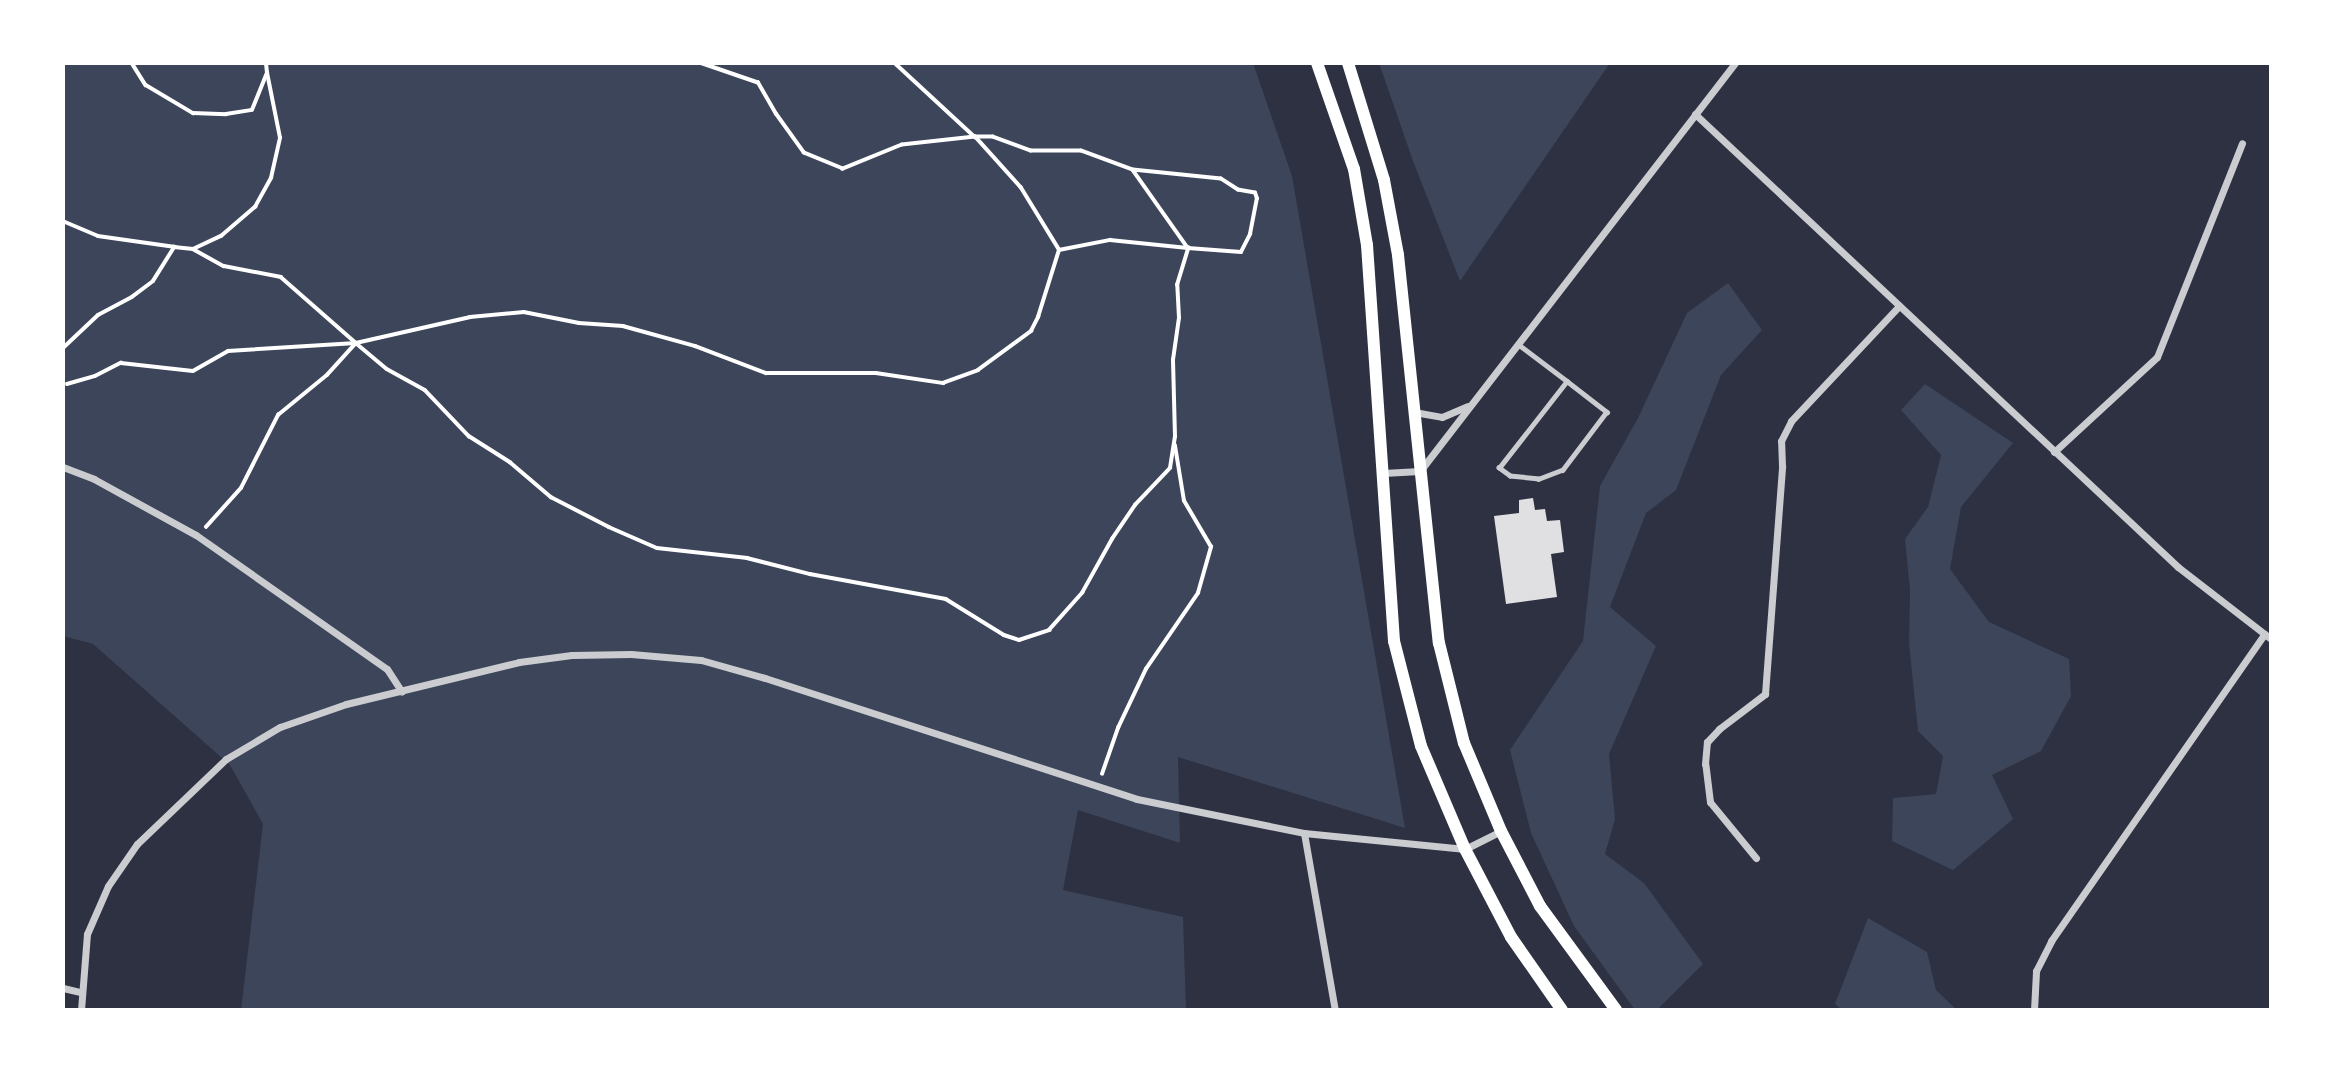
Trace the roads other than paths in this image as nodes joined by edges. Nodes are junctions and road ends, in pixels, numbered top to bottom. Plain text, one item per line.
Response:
1 (1317, 63) edge
2 (1348, 63) edge
3 (1735, 63) edge
4 (1695, 114) junction
5 (2242, 143) dead end
6 (1899, 306) junction
7 (1517, 344) junction
8 (1567, 381) junction
9 (1469, 406) junction
10 (1413, 412) junction
11 (2054, 452) junction
12 (63, 467) edge
13 (1420, 471) junction
14 (1383, 473) junction
15 (2268, 636) edge
16 (402, 692) junction
17 (1501, 831) junction
18 (1304, 833) junction
19 (1465, 849) junction
20 (1756, 858) dead end
21 (63, 988) edge
22 (81, 992) junction
23 (81, 1010) edge
24 (1335, 1010) edge
25 (1562, 1010) edge
26 (1616, 1010) edge
27 (2034, 1010) edge

1 - 14 main road
2 - 10 main road
3 - 4 street
4 - 6 street
4 - 7 street
5 - 11 street
6 - 11 street
6 - 20 street
7 - 8 lane
7 - 9 street
8 - 8 lane
9 - 10 street
9 - 13 street
10 - 13 main road
11 - 15 street
12 - 16 street
13 - 14 street
13 - 17 main road
14 - 19 main road
15 - 27 street
16 - 18 street
16 - 22 street
17 - 19 street
17 - 26 main road
18 - 19 street
18 - 24 street
19 - 25 main road
21 - 22 street
22 - 23 street

